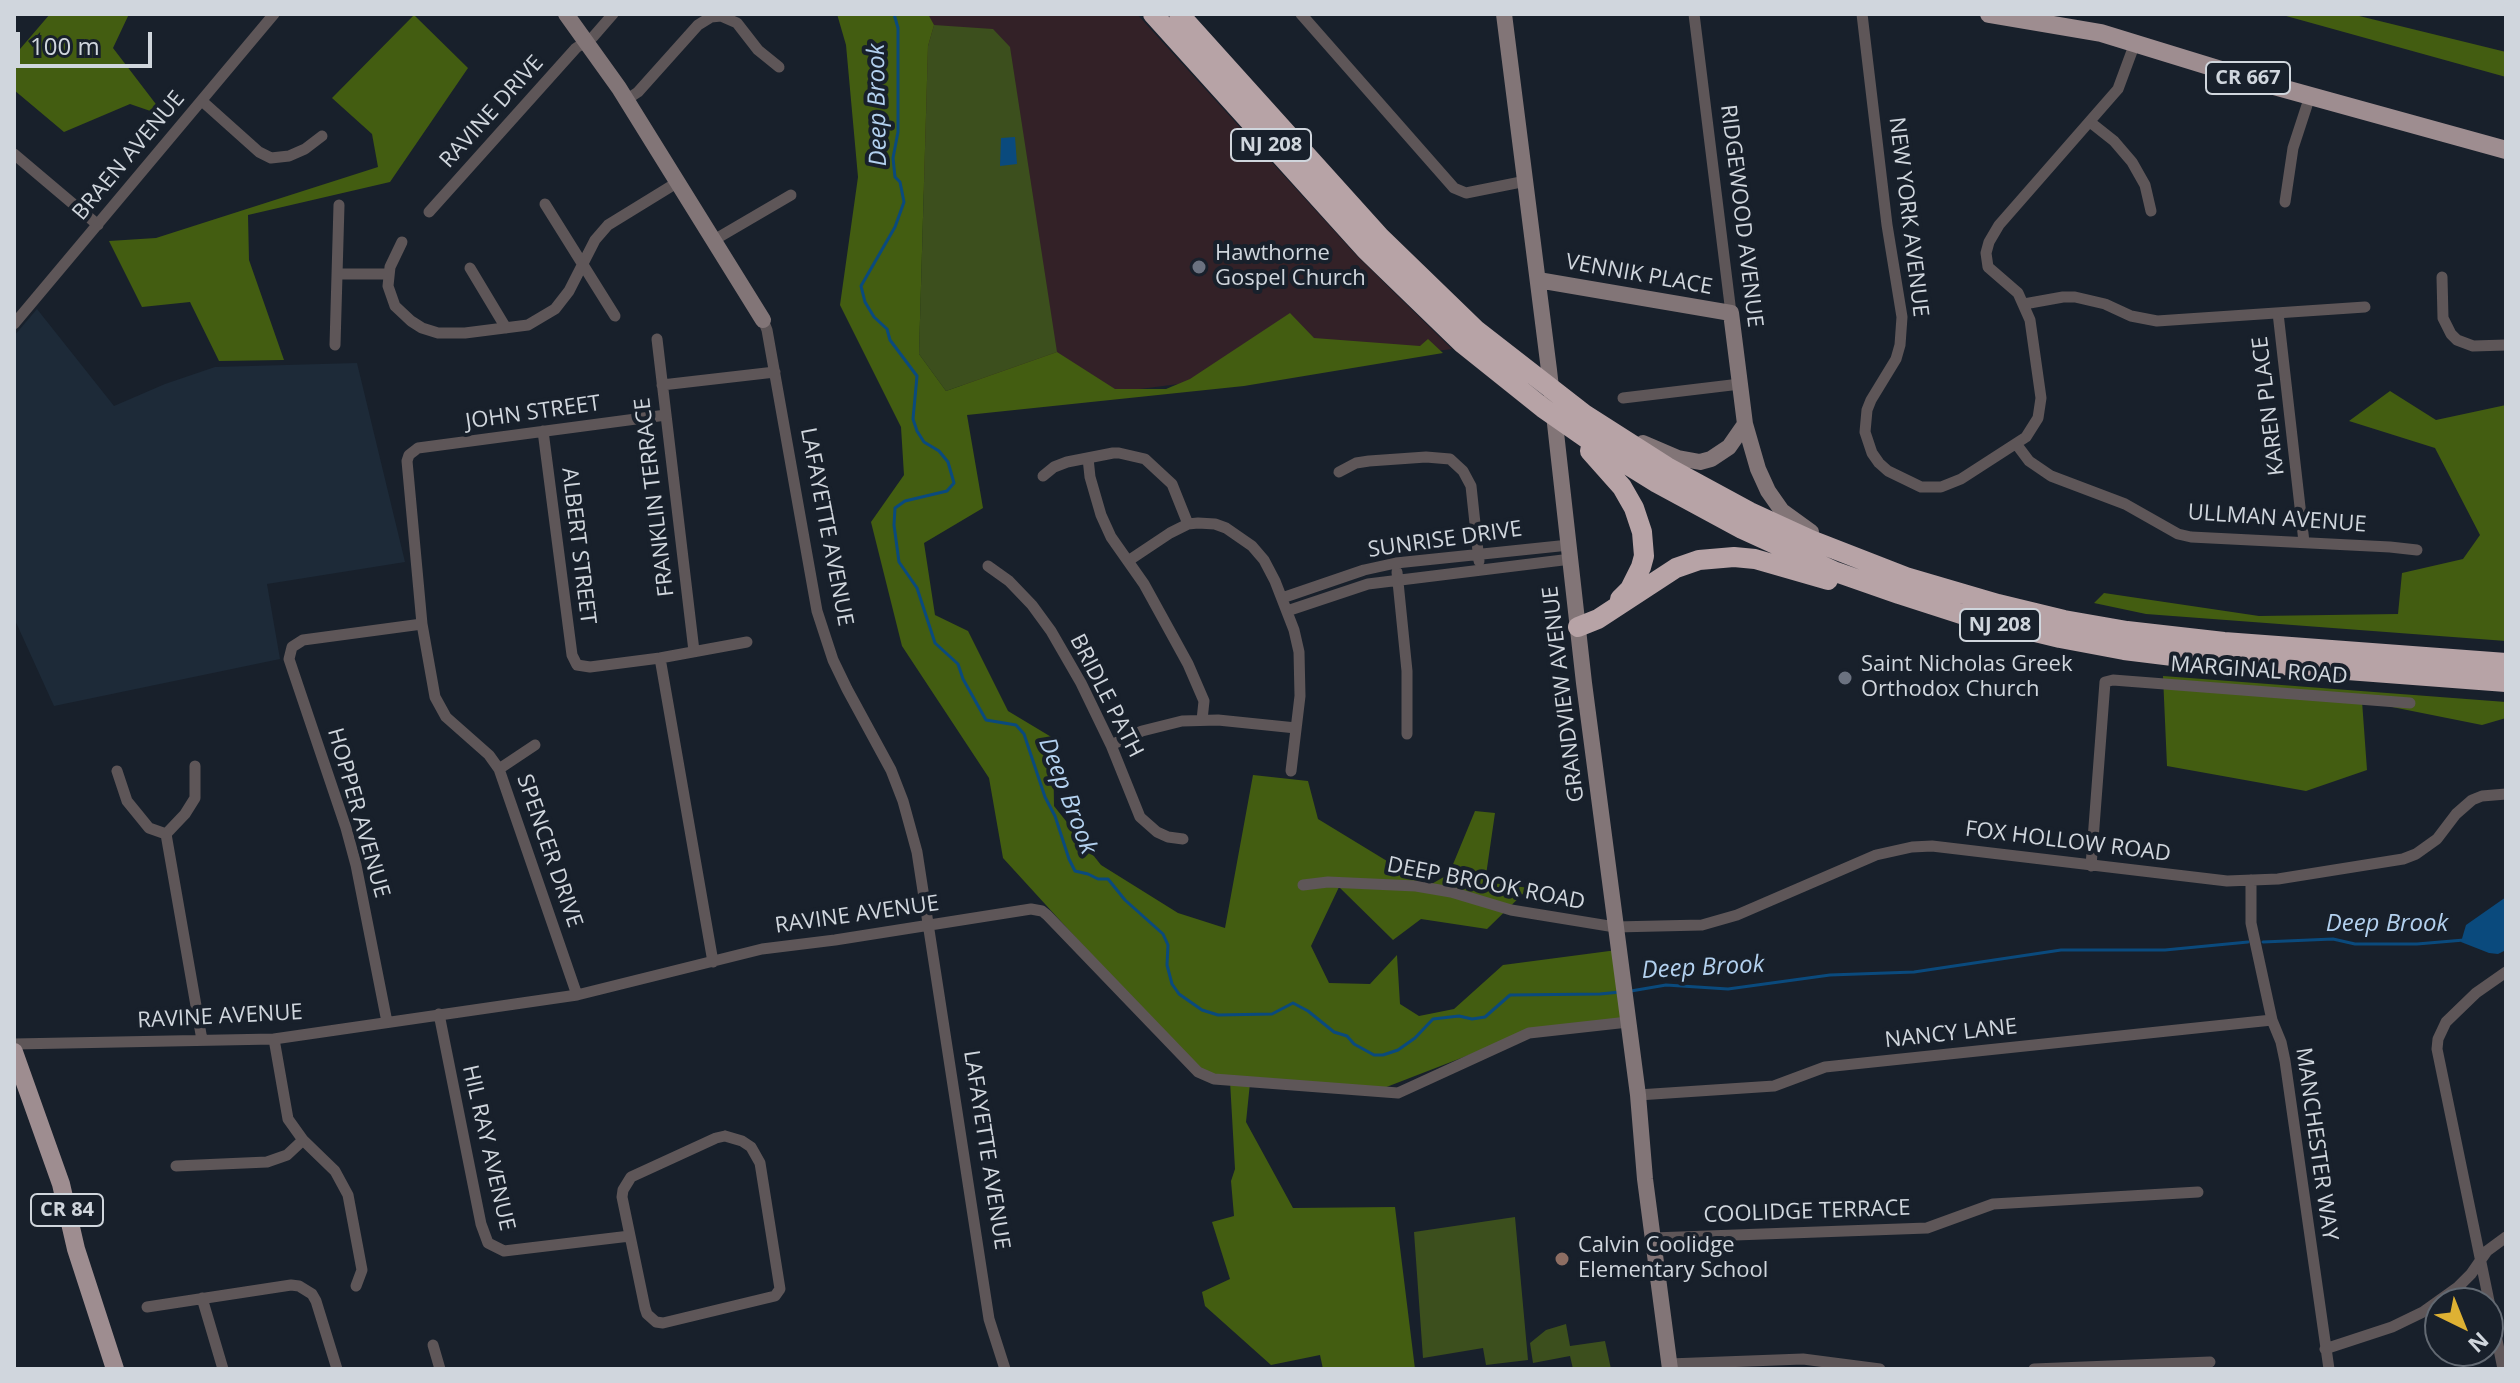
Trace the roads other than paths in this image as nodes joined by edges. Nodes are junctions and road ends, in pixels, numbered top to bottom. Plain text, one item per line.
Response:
1 (274, 14) edge
2 (566, 14) edge
3 (613, 14) edge
4 (1153, 14) edge
5 (1179, 14) edge
6 (1301, 14) edge
7 (1504, 14) edge
8 (1694, 14) edge
9 (1862, 14) edge
10 (1989, 14) edge
11 (2051, 19) edge
12 (587, 42) junction
13 (2135, 43) junction
14 (779, 67) dead end
15 (2310, 96) junction
16 (626, 100) junction
17 (202, 101) junction
18 (2090, 122) junction
19 (322, 136) dead end
20 (2506, 150) edge
21 (14, 154) edge
22 (1526, 181) junction
23 (678, 182) junction
24 (791, 195) dead end
25 (2285, 202) dead end
26 (545, 204) dead end
27 (339, 205) dead end
28 (2151, 211) dead end
29 (429, 212) dead end
30 (98, 225) junction
31 (714, 240) junction
32 (402, 242) dead end
33 (583, 265) junction
34 (470, 268) dead end
35 (337, 274) junction
36 (389, 274) junction
37 (2442, 277) dead end
38 (1538, 280) junction
39 (2024, 304) junction
40 (2365, 307) dead end
41 (1731, 313) junction
42 (2278, 313) junction
43 (615, 316) dead end
44 (763, 320) joint
45 (14, 324) edge
46 (506, 328) junction
47 (657, 339) dead end
48 (335, 345) dead end
49 (2506, 345) edge
50 (775, 372) junction
51 (1740, 384) junction
52 (662, 385) junction
53 (1623, 398) dead end
54 (1549, 401) junction
55 (666, 415) junction
56 (1745, 424) junction
57 (543, 431) junction
58 (2017, 445) junction
59 (408, 457) joint
60 (1088, 458) junction
61 (1339, 472) dead end
62 (1043, 476) dead end
63 (1188, 524) junction
64 (2304, 542) junction
65 (2417, 550) dead end
66 (1570, 552) junction
67 (1478, 554) junction
68 (1128, 561) junction
69 (1396, 563) junction
70 (988, 566) dead end
71 (1480, 569) junction
72 (1906, 577) junction
73 (1398, 579) junction
74 (1282, 598) junction
75 (1287, 611) junction
76 (1961, 614) junction
77 (422, 624) junction
78 (1578, 627) junction
79 (747, 642) dead end
80 (694, 651) junction
81 (660, 658) junction
82 (2506, 663) edge
83 (2506, 682) edge
84 (2410, 703) dead end
85 (1202, 720) junction
86 (1296, 728) junction
87 (1407, 734) dead end
88 (535, 745) dead end
89 (1111, 745) junction
90 (195, 766) dead end
91 (499, 769) junction
92 (117, 771) dead end
93 (1291, 771) dead end
94 (2506, 794) edge
95 (166, 834) junction
96 (1183, 839) dead end
97 (2091, 866) junction
98 (2251, 880) junction
99 (1303, 885) dead end
100 (930, 926) junction
101 (1615, 927) junction
102 (713, 962) junction
103 (2506, 972) edge
104 (577, 995) junction
105 (439, 1014) junction
106 (2272, 1020) junction
107 (387, 1022) junction
108 (1628, 1022) junction
109 (274, 1039) junction
110 (202, 1040) junction
111 (14, 1044) edge
112 (14, 1052) edge
113 (1638, 1095) junction
114 (303, 1140) junction
115 (176, 1166) dead end
116 (2198, 1192) dead end
117 (630, 1236) junction
118 (2506, 1237) edge
119 (1653, 1238) junction
120 (2481, 1261) junction
121 (356, 1286) dead end
122 (202, 1298) junction
123 (147, 1307) dead end
124 (433, 1345) dead end
125 (2325, 1349) junction
126 (2210, 1362) dead end
127 (1669, 1367) edge
128 (115, 1369) edge
129 (223, 1369) edge
130 (337, 1369) edge
131 (440, 1369) edge
132 (1005, 1369) edge
133 (1880, 1369) edge
134 (2034, 1369) edge
135 (2329, 1369) edge
136 (2503, 1369) edge

1 - 17 street, BRAEN AVENUE
2 - 12 street, LAFAYETTE AVENUE
3 - 12 street, RAVINE DRIVE
4 - 54 highway, NJ 208
5 - 54 highway, NJ 208
6 - 22 street
7 - 22 street, GRANDVIEW AVENUE
8 - 41 street, RIDGEWOOD AVENUE
9 - 58 street, NEW YORK AVENUE
10 - 11 main road, CR 667
11 - 13 main road, CR 667
12 - 16 street, LAFAYETTE AVENUE
12 - 29 street, RAVINE DRIVE
13 - 15 main road, CR 667
13 - 18 street
14 - 16 street
15 - 20 main road, CR 667
15 - 25 street
16 - 23 street, LAFAYETTE AVENUE
17 - 19 street
17 - 30 street, BRAEN AVENUE
18 - 28 street
18 - 39 street
21 - 30 street
22 - 38 street, GRANDVIEW AVENUE
23 - 31 street, LAFAYETTE AVENUE
23 - 33 street
24 - 31 street
26 - 33 street
27 - 35 street
30 - 45 street, BRAEN AVENUE
31 - 44 street, LAFAYETTE AVENUE
32 - 36 street
33 - 43 street
33 - 46 street
34 - 46 street
35 - 36 street
35 - 48 street
36 - 46 street
37 - 49 street
38 - 41 street, VENNIK PLACE
38 - 66 street, GRANDVIEW AVENUE
39 - 42 street
39 - 58 street, NEW YORK AVENUE
40 - 42 street
41 - 51 street, RIDGEWOOD AVENUE
42 - 64 street, KAREN PLACE
44 - 50 street, LAFAYETTE AVENUE
47 - 52 street, FRANKLIN TERRACE
50 - 52 street
50 - 100 street, LAFAYETTE AVENUE
51 - 53 street
51 - 56 street, RIDGEWOOD AVENUE
52 - 55 street, FRANKLIN TERRACE
54 - 56 street
54 - 72 highway, NJ 208
54 - 76 highway, NJ 208
54 - 78 highway
55 - 57 street, JOHN STREET
55 - 80 street, FRANKLIN TERRACE
56 - 72 street, RIDGEWOOD AVENUE
57 - 59 street, JOHN STREET
57 - 81 street, ALBERT STREET
58 - 64 street, ULLMAN AVENUE
59 - 77 street, SPENCER DRIVE
60 - 62 street
60 - 63 street
60 - 68 street
61 - 67 street
63 - 68 street
63 - 74 street
64 - 65 street, ULLMAN AVENUE
66 - 67 street, SUNRISE DRIVE
66 - 71 street, SUNRISE DRIVE
66 - 78 street, GRANDVIEW AVENUE
67 - 69 street, SUNRISE DRIVE
67 - 71 street
68 - 85 street
69 - 73 street
69 - 74 street, SUNRISE DRIVE
70 - 89 street, BRIDLE PATH
71 - 73 street, SUNRISE DRIVE
72 - 82 highway, NJ 208
73 - 75 street, SUNRISE DRIVE
73 - 87 street
74 - 75 street
75 - 86 street
76 - 78 highway
76 - 83 highway, NJ 208
77 - 91 street, SPENCER DRIVE
77 - 107 street, HOPPER AVENUE
78 - 101 street, GRANDVIEW AVENUE
79 - 80 street
80 - 81 street
81 - 102 street
84 - 97 street, MARGINAL ROAD
85 - 86 street
85 - 89 street
86 - 93 street
88 - 91 street
89 - 96 street, BRIDLE PATH
90 - 95 street
91 - 104 street, SPENCER DRIVE
92 - 95 street
94 - 98 street, FOX HOLLOW ROAD
95 - 110 street
97 - 98 street, FOX HOLLOW ROAD
97 - 101 street, FOX HOLLOW ROAD
98 - 106 street, MANCHESTER WAY
99 - 101 street, DEEP BROOK ROAD
100 - 102 street, RAVINE AVENUE
100 - 108 street, RAVINE AVENUE
100 - 132 street, LAFAYETTE AVENUE
101 - 108 street, GRANDVIEW AVENUE
102 - 104 street, RAVINE AVENUE
103 - 120 street
104 - 105 street, RAVINE AVENUE
105 - 107 street, RAVINE AVENUE
105 - 117 street, HIL RAY AVENUE
106 - 113 street, NANCY LANE
106 - 125 street, MANCHESTER WAY
107 - 109 street, RAVINE AVENUE
108 - 113 street, GRANDVIEW AVENUE
109 - 110 street, RAVINE AVENUE
109 - 114 street
110 - 111 street, RAVINE AVENUE
112 - 128 main road, CR 84
113 - 119 street, GRANDVIEW AVENUE
114 - 115 street
114 - 121 street
116 - 119 street, COOLIDGE TERRACE
117 - 117 street
118 - 120 street
119 - 127 street, GRANDVIEW AVENUE
120 - 125 street
120 - 136 street
122 - 123 street
122 - 129 street
122 - 130 street
124 - 131 street
125 - 135 street, MANCHESTER WAY
126 - 134 street
127 - 133 street

